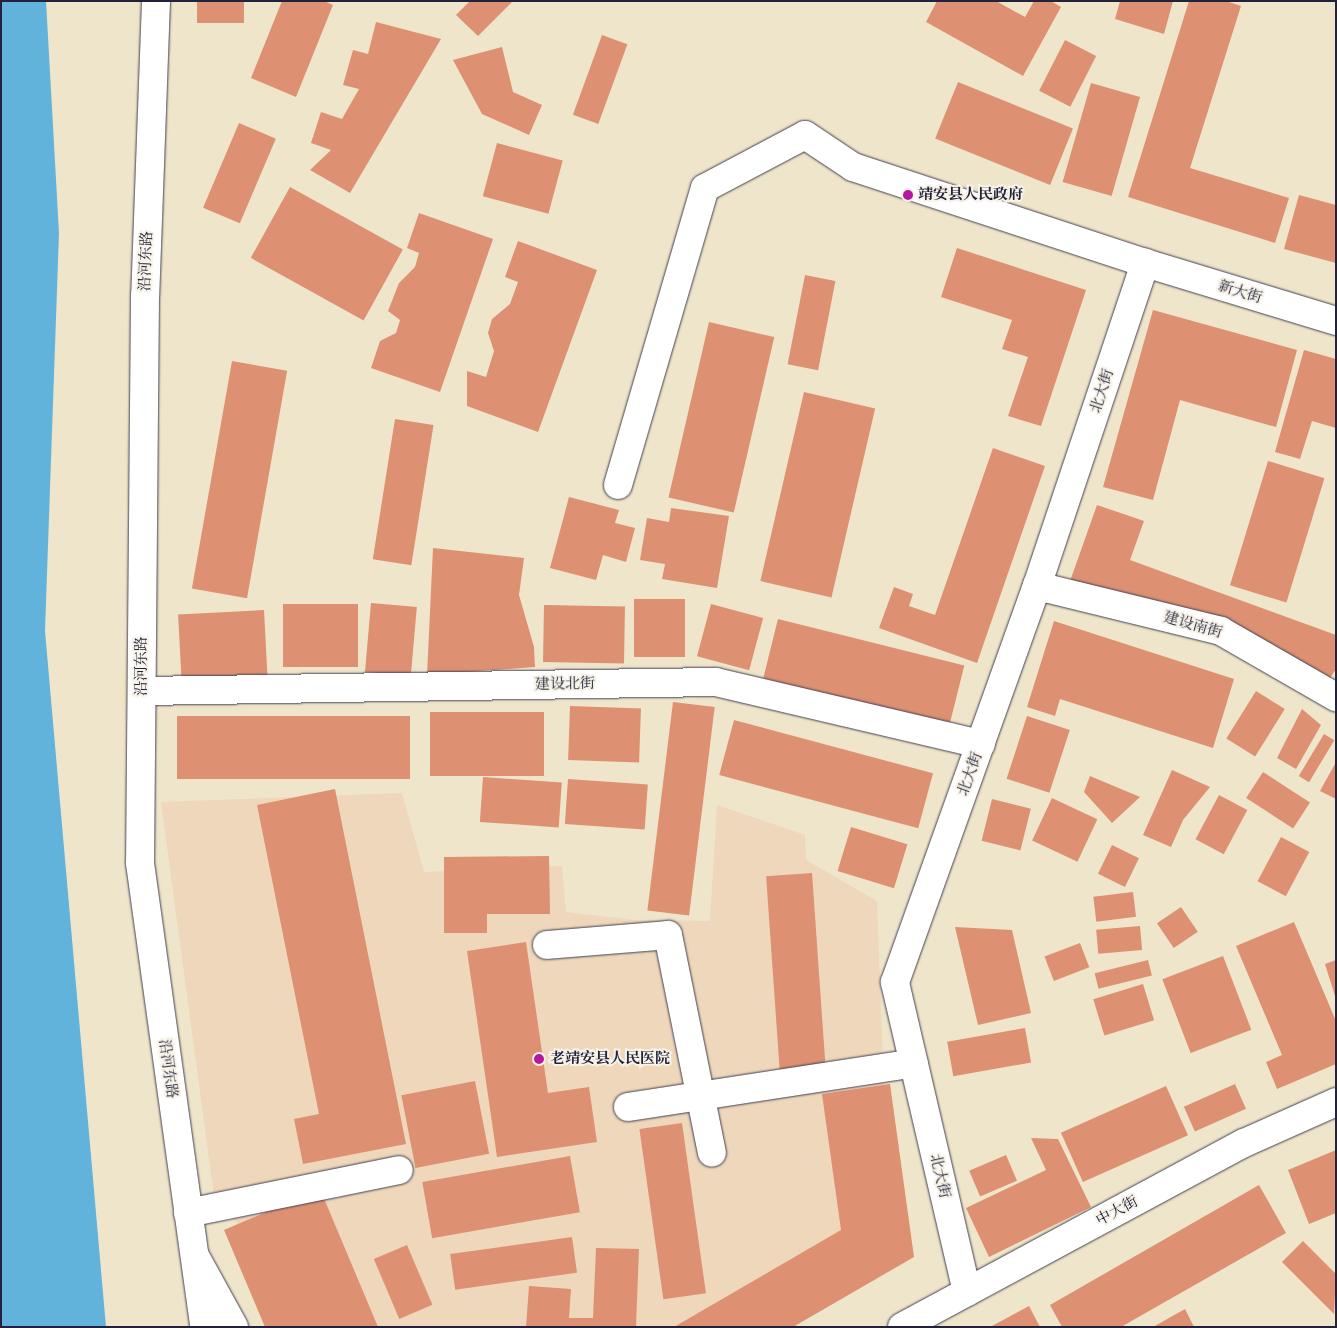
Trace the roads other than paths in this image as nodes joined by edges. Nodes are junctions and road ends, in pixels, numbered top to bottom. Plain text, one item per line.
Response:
1 (156, 1) edge
2 (1144, 262) junction
3 (1336, 320) edge
4 (618, 485) dead end
5 (1037, 586) junction
6 (142, 691) junction
7 (1336, 697) edge
8 (981, 744) junction
9 (547, 945) dead end
10 (914, 1063) junction
11 (701, 1096) junction
12 (1336, 1102) edge
13 (628, 1107) dead end
14 (712, 1153) dead end
15 (399, 1170) dead end
16 (188, 1213) junction
17 (193, 1253) junction
18 (967, 1292) junction
19 (204, 1327) edge
20 (227, 1327) edge
21 (234, 1327) edge
22 (902, 1327) edge

1 - 6 street, 沿河东路
2 - 3 street, 新大街
2 - 4 street, 新大街
2 - 5 street, 北大街
5 - 7 street, 建设南街
5 - 8 street, 北大街
6 - 8 street, 建设北街
6 - 16 street, 沿河东路
8 - 10 street, 北大街
9 - 11 street
10 - 11 street
10 - 18 street, 北大街
11 - 13 street
11 - 14 street
12 - 18 street, 中大街
15 - 16 street
16 - 17 street, 沿河东路
17 - 19 street, 沿河东路
17 - 20 street
17 - 21 street
18 - 22 street, 中大街

